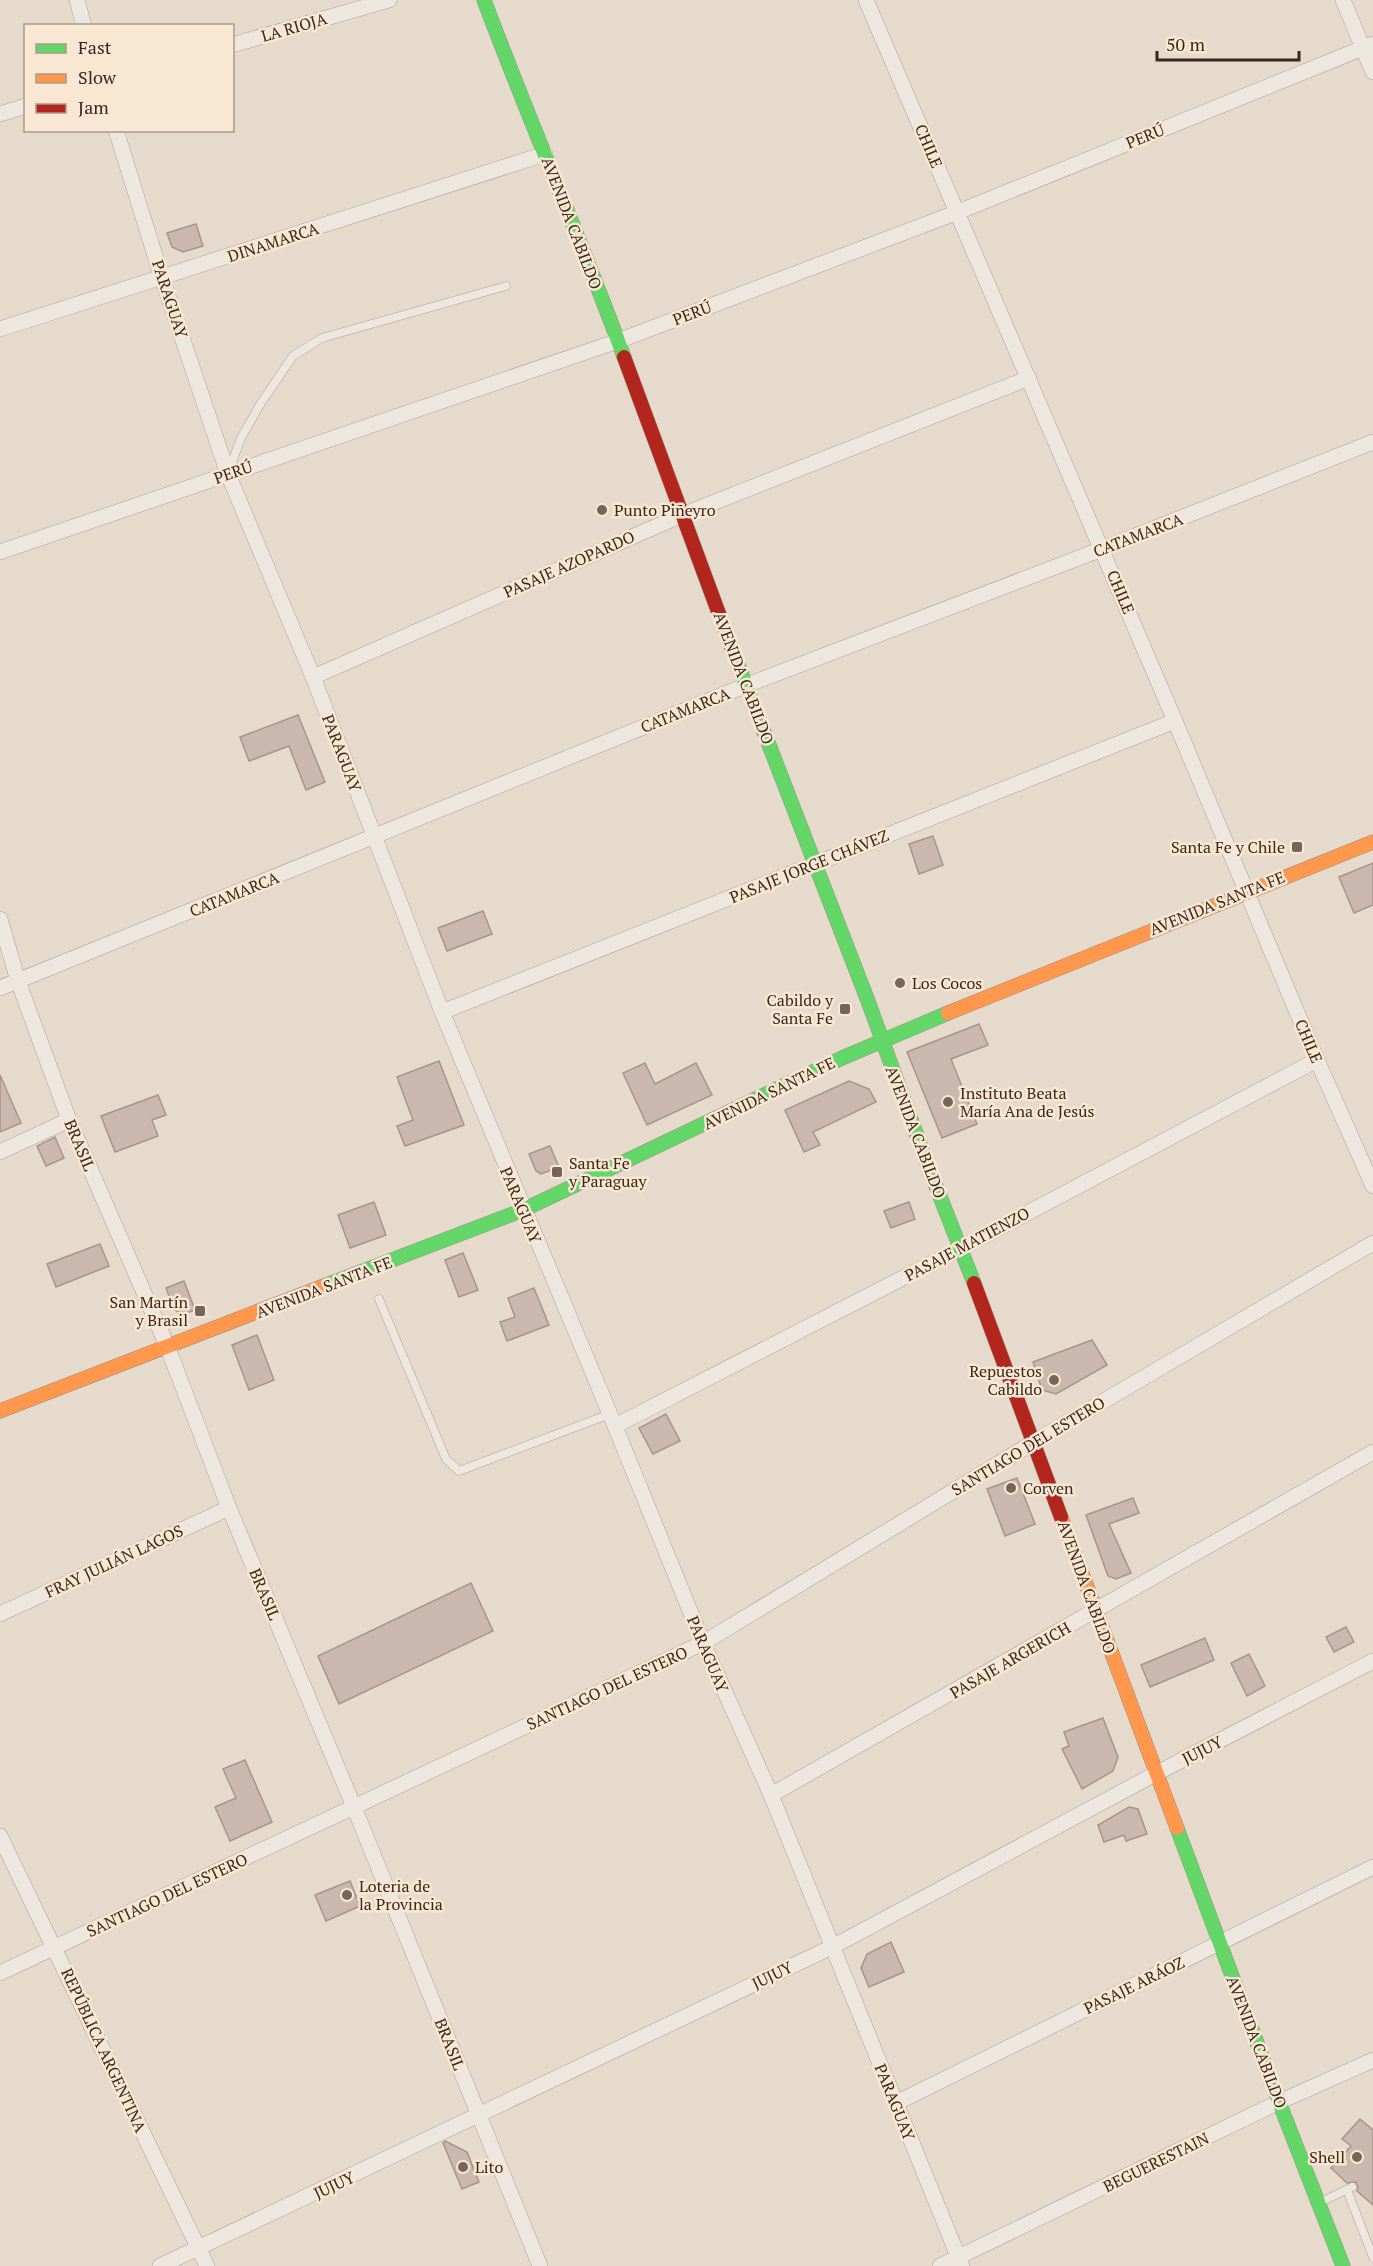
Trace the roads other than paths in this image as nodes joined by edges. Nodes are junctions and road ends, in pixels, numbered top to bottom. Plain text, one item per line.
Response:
1 (77, 0) edge
2 (389, 0) edge
3 (484, 0) edge
4 (866, 0) edge
5 (1343, 0) edge
6 (83, 24) edge
7 (234, 44) edge
8 (1368, 46) edge
9 (1373, 72) edge
10 (24, 107) edge
11 (0, 114) edge
12 (117, 132) edge
13 (545, 154) junction
14 (958, 212) junction
15 (162, 278) junction
16 (506, 286) dead end
17 (0, 329) edge
18 (618, 341) junction
19 (1029, 378) junction
20 (1373, 442) edge
21 (228, 474) junction
22 (682, 515) junction
23 (1102, 549) junction
24 (0, 552) edge
25 (313, 677) junction
26 (747, 685) junction
27 (1175, 721) junction
28 (374, 837) junction
29 (1373, 842) edge
30 (815, 864) junction
31 (1246, 891) junction
32 (0, 919) edge
33 (18, 981) junction
34 (0, 988) edge
35 (442, 1011) junction
36 (882, 1040) junction
37 (1317, 1060) junction
38 (69, 1120) junction
39 (0, 1152) edge
40 (1373, 1186) edge
41 (523, 1210) junction
42 (1373, 1243) edge
43 (961, 1248) junction
44 (379, 1299) dead end
45 (168, 1348) junction
46 (0, 1411) edge
47 (613, 1420) junction
48 (1034, 1442) junction
49 (1373, 1452) edge
50 (229, 1508) junction
51 (1095, 1611) junction
52 (0, 1614) edge
53 (703, 1643) junction
54 (1373, 1661) edge
55 (1157, 1773) junction
56 (771, 1795) junction
57 (354, 1807) junction
58 (0, 1836) edge
59 (1373, 1867) edge
60 (1220, 1943) junction
61 (55, 1947) junction
62 (832, 1947) junction
63 (0, 1973) edge
64 (1373, 2060) edge
65 (1279, 2102) junction
66 (896, 2103) junction
67 (479, 2116) junction
68 (1318, 2203) junction
69 (198, 2248) junction
70 (1373, 2257) edge
71 (960, 2261) edge
72 (160, 2266) edge
73 (207, 2266) edge
74 (540, 2266) edge
75 (940, 2266) edge
76 (1343, 2266) edge

1 - 6 street
2 - 7 street, LA RIOJA
3 - 13 street, AVENIDA CABILDO
4 - 14 street, CHILE
5 - 8 street
8 - 9 street
8 - 14 street, PERÚ
10 - 11 street
12 - 15 street, PARAGUAY
13 - 15 street, DINAMARCA
13 - 18 street, AVENIDA CABILDO
14 - 18 street, PERÚ
14 - 19 street, CHILE
15 - 17 street, DINAMARCA
15 - 21 street, PARAGUAY
16 - 21 lane
18 - 21 street, PERÚ
18 - 22 street, AVENIDA CABILDO
19 - 22 street, PASAJE AZOPARDO
19 - 23 street, CHILE
20 - 23 street, CATAMARCA
21 - 24 street, PERÚ
21 - 25 street, PARAGUAY
22 - 25 street, PASAJE AZOPARDO
22 - 26 street, AVENIDA CABILDO
23 - 26 street, CATAMARCA
23 - 27 street, CHILE
25 - 28 street, PARAGUAY
26 - 28 street, CATAMARCA
26 - 30 street, AVENIDA CABILDO
27 - 30 street, PASAJE JORGE CHÁVEZ
27 - 31 street, CHILE
28 - 33 street, CATAMARCA
28 - 35 street, PARAGUAY
29 - 31 street, AVENIDA SANTA FE
30 - 35 street, PASAJE JORGE CHÁVEZ
30 - 36 street, AVENIDA CABILDO
31 - 36 street, AVENIDA SANTA FE
31 - 37 street, CHILE
32 - 33 street, BRASIL
33 - 34 street, CATAMARCA
33 - 38 street, BRASIL
35 - 41 street, PARAGUAY
36 - 41 street, AVENIDA SANTA FE
36 - 43 street, AVENIDA CABILDO
37 - 40 street, CHILE
37 - 43 street, PASAJE MATIENZO
38 - 39 street
38 - 45 street, BRASIL
41 - 45 street, AVENIDA SANTA FE
41 - 47 street, PARAGUAY
42 - 48 street, SANTIAGO DEL ESTERO
43 - 47 street, PASAJE MATIENZO
43 - 48 street, AVENIDA CABILDO
44 - 47 lane
45 - 46 street, AVENIDA SANTA FE
45 - 50 street, BRASIL
47 - 53 street, PARAGUAY
48 - 51 street, AVENIDA CABILDO
48 - 53 street, SANTIAGO DEL ESTERO
49 - 51 street, PASAJE ARGERICH
50 - 52 street, FRAY JULIÁN LAGOS
50 - 57 street, BRASIL
51 - 55 street, AVENIDA CABILDO
51 - 56 street, PASAJE ARGERICH
53 - 56 street, PARAGUAY
53 - 57 street, SANTIAGO DEL ESTERO
54 - 55 street, JUJUY
55 - 60 street, AVENIDA CABILDO
55 - 62 street, JUJUY
56 - 62 street, PARAGUAY
57 - 61 street, SANTIAGO DEL ESTERO
57 - 67 street, BRASIL
58 - 61 street, REPÚBLICA ARGENTINA
59 - 60 street, PASAJE ARÁOZ
60 - 65 street, AVENIDA CABILDO
60 - 66 street, PASAJE ARÁOZ
61 - 63 street, SANTIAGO DEL ESTERO
61 - 69 street, REPÚBLICA ARGENTINA
62 - 66 street, PARAGUAY
62 - 67 street, JUJUY
64 - 65 street, BEGUERESTAIN
65 - 68 street, AVENIDA CABILDO
65 - 71 street, BEGUERESTAIN
66 - 71 street, PARAGUAY
67 - 69 street, JUJUY
67 - 74 street, BRASIL
68 - 70 lane
68 - 76 street, AVENIDA CABILDO
69 - 72 street, JUJUY
69 - 73 street, REPÚBLICA ARGENTINA
71 - 75 street, BEGUERESTAIN

